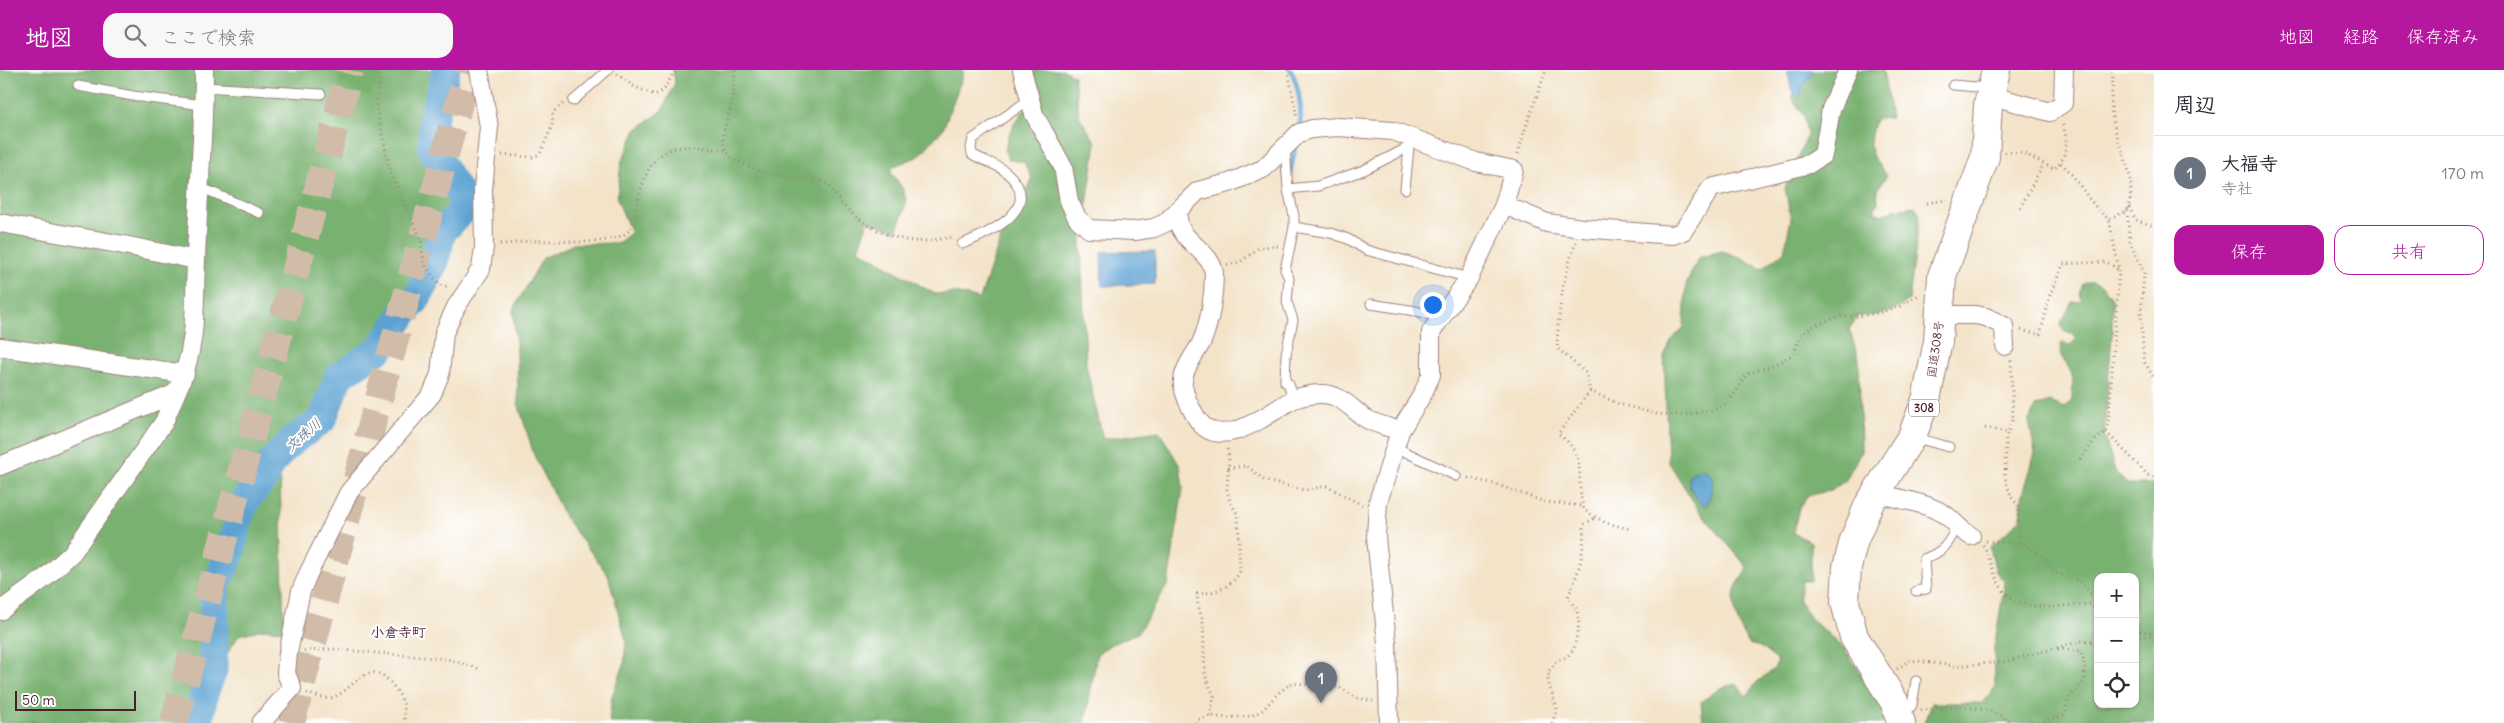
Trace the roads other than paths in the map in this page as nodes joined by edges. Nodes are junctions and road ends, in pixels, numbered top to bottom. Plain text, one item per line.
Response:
1 (479, 70) edge
2 (609, 70) edge
3 (1022, 70) edge
4 (1848, 70) edge
5 (2064, 70) edge
6 (204, 79) edge
7 (1992, 84) edge
8 (1953, 85) dead end
9 (78, 86) dead end
10 (321, 94) dead end
11 (1030, 99) junction
12 (573, 101) road end
13 (203, 105) junction
14 (1411, 142) junction
15 (1285, 147) junction
16 (200, 186) junction
17 (1288, 189) junction
18 (1404, 190) dead end
19 (1504, 205) junction
20 (1176, 210) junction
21 (259, 212) dead end
22 (0, 223) edge
23 (1294, 227) junction
24 (962, 244) dead end
25 (196, 260) junction
26 (1469, 278) junction
27 (1940, 303) junction
28 (1372, 304) dead end
29 (1441, 318) junction
30 (2005, 346) road end
31 (0, 347) edge
32 (185, 374) junction
33 (176, 393) junction
34 (1292, 400) junction
35 (1912, 436) junction
36 (1398, 439) junction
37 (1949, 447) dead end
38 (0, 466) edge
39 (1456, 476) road end
40 (1875, 494) junction
41 (1964, 531) joint
42 (1916, 591) dead end
43 (0, 611) edge
44 (1916, 681) dead end
45 (1904, 716) edge
46 (261, 723) edge
47 (1389, 723) edge

1 - 46 street
2 - 12 lane
3 - 11 street
4 - 19 street
5 - 7 street
6 - 10 lane
6 - 13 street
7 - 8 lane
7 - 27 highway, 国道308号 / 308
9 - 13 lane
11 - 20 street
11 - 24 lane
13 - 16 street
14 - 15 street
14 - 17 lane
14 - 18 lane
14 - 19 street
15 - 17 lane
15 - 20 street
16 - 21 lane
16 - 25 street
17 - 23 lane
19 - 26 street
20 - 34 street
22 - 25 street
23 - 26 lane
23 - 34 lane
25 - 32 street
26 - 29 street
27 - 30 street
27 - 35 highway, 国道308号 / 308
28 - 29 lane
29 - 36 street
31 - 32 street
32 - 33 street
33 - 38 street
33 - 43 street
34 - 36 street
35 - 37 lane
35 - 40 highway, 国道308号 / 308
36 - 39 lane
36 - 47 street
40 - 41 street
40 - 45 highway, 国道308号 / 308
41 - 42 lane
44 - 45 lane

